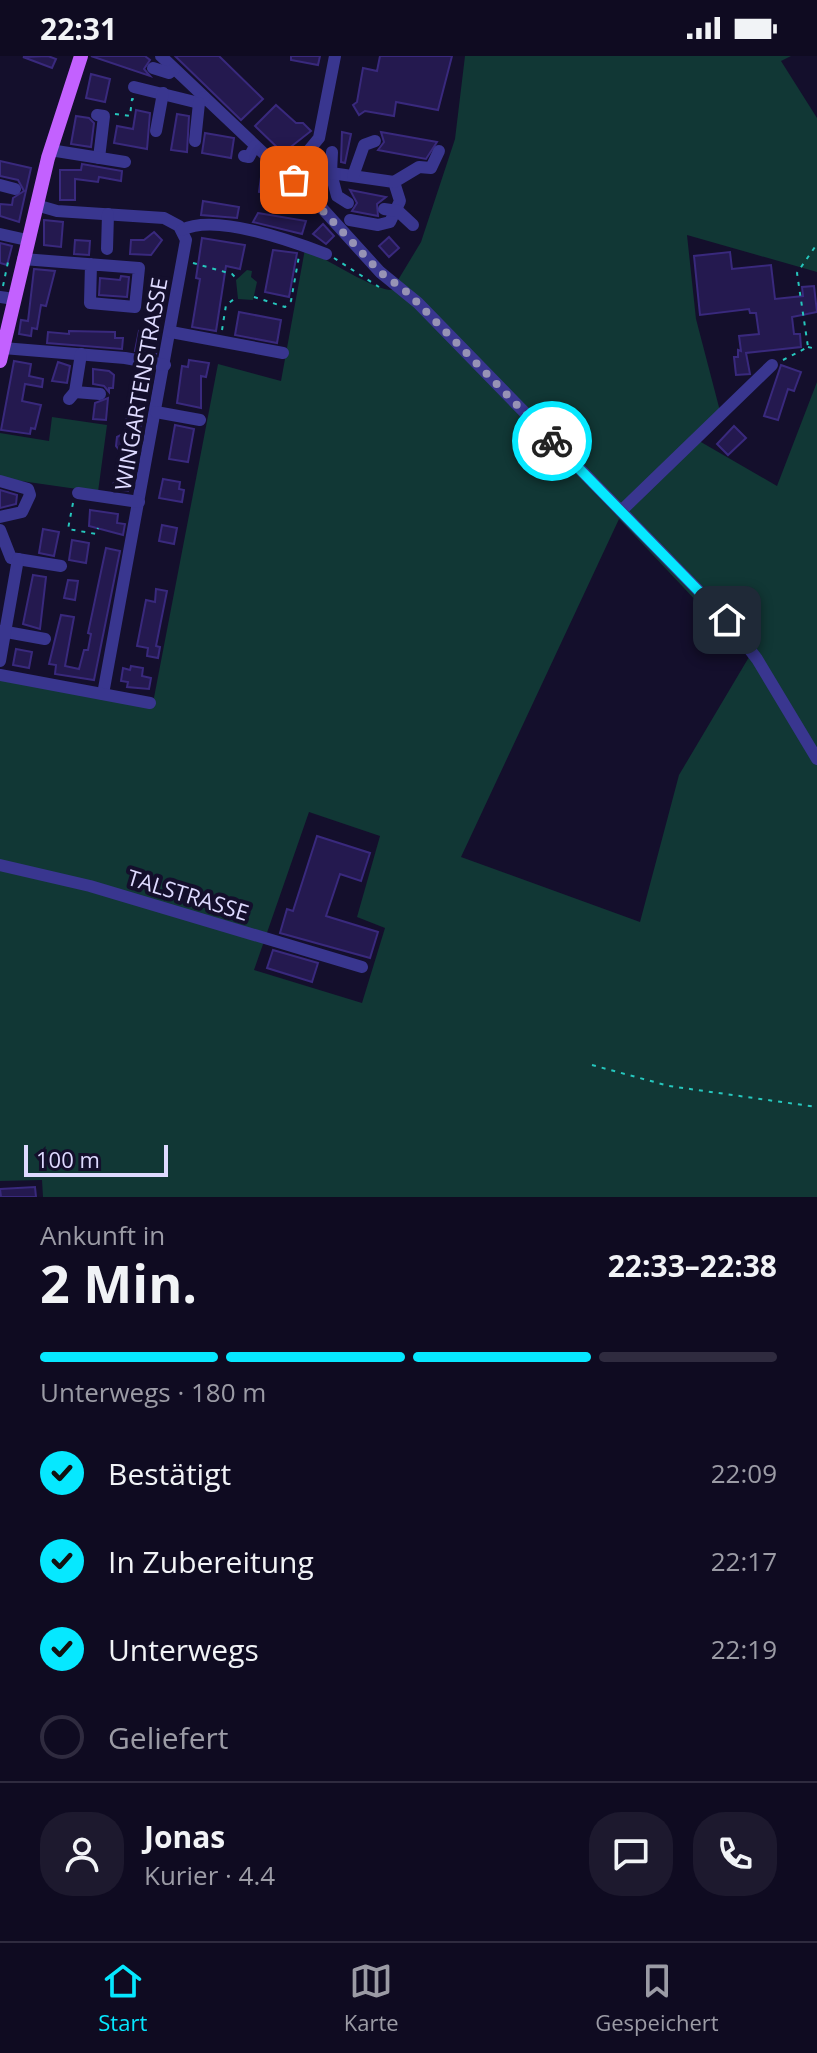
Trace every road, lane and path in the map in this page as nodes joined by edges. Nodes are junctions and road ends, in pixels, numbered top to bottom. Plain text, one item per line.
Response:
1 (161, 56) edge
2 (335, 56) edge
3 (78, 57) edge
4 (153, 68) dead end
5 (174, 69) junction
6 (133, 93) joint
7 (163, 93) junction
8 (201, 100) junction
9 (103, 114) joint
10 (156, 131) dead end
11 (195, 141) dead end
12 (375, 141) dead end
13 (255, 146) junction
14 (50, 150) junction
15 (439, 151) dead end
16 (332, 152) dead end
17 (306, 154) junction
18 (244, 156) dead end
19 (99, 158) junction
20 (125, 162) dead end
21 (290, 173) junction
22 (331, 173) junction
23 (353, 176) junction
24 (394, 182) junction
25 (0, 185) edge
26 (15, 189) dead end
27 (348, 203) dead end
28 (36, 205) junction
29 (403, 205) junction
30 (384, 209) dead end
31 (108, 214) junction
32 (350, 220) dead end
33 (413, 225) dead end
34 (182, 230) junction
35 (0, 234) edge
36 (27, 240) junction
37 (817, 244) edge
38 (301, 245) junction
39 (107, 249) dead end
40 (326, 254) joint
41 (16, 260) junction
42 (189, 260) dead end
43 (91, 264) junction
44 (238, 280) dead end
45 (384, 284) dead end
46 (5, 296) edge
47 (237, 297) dead end
48 (254, 297) dead end
49 (171, 332) junction
50 (220, 341) junction
51 (808, 347) junction
52 (817, 349) edge
53 (283, 353) dead end
54 (2, 354) edge
55 (81, 354) junction
56 (165, 365) junction
57 (772, 365) joint
58 (100, 394) dead end
59 (156, 412) junction
60 (200, 420) dead end
61 (0, 481) edge
62 (81, 499) joint
63 (139, 502) junction
64 (621, 511) junction
65 (0, 517) edge
66 (98, 528) dead end
67 (0, 530) edge
68 (9, 558) edge
69 (61, 566) dead end
70 (3, 631) edge
71 (45, 639) dead end
72 (0, 661) edge
73 (0, 675) edge
74 (103, 694) junction
75 (150, 703) dead end
76 (817, 759) edge
77 (0, 865) edge
78 (362, 967) dead end
79 (592, 1065) dead end
80 (817, 1107) edge

1 - 5 street
2 - 17 street
3 - 14 main road
4 - 5 street
5 - 8 street
6 - 7 street
6 - 9 path
7 - 8 street
7 - 10 street
8 - 11 street
8 - 13 street
9 - 19 street
12 - 23 street
13 - 18 street
13 - 21 street
14 - 19 street
14 - 28 main road
15 - 24 street
16 - 22 street
17 - 21 street
17 - 22 street
19 - 20 street
21 - 64 street
22 - 23 street
22 - 27 street
23 - 24 street
24 - 29 street
25 - 26 street
28 - 31 street
28 - 36 main road
29 - 30 street
29 - 32 street
29 - 33 street
31 - 34 street
31 - 39 street
34 - 38 street
34 - 49 street, WINGARTENSTRASSE
35 - 36 street
36 - 41 main road
37 - 51 path
38 - 40 street
38 - 48 path
40 - 45 path
41 - 43 street
41 - 46 main road
41 - 46 path
42 - 44 path
43 - 43 street
46 - 54 main road
47 - 50 path
49 - 50 street
49 - 56 street, WINGARTENSTRASSE
50 - 53 street
51 - 52 path
51 - 57 path
54 - 55 street
55 - 56 street
55 - 58 street
56 - 59 street, WINGARTENSTRASSE
57 - 64 street
59 - 60 street
59 - 63 street, WINGARTENSTRASSE
61 - 65 street
62 - 63 street
62 - 66 path
63 - 74 street, WINGARTENSTRASSE
64 - 76 street
67 - 68 street
68 - 69 street
68 - 70 street
70 - 71 street
70 - 72 street
73 - 74 street
74 - 75 street
77 - 78 street, TALSTRASSE
79 - 80 path

